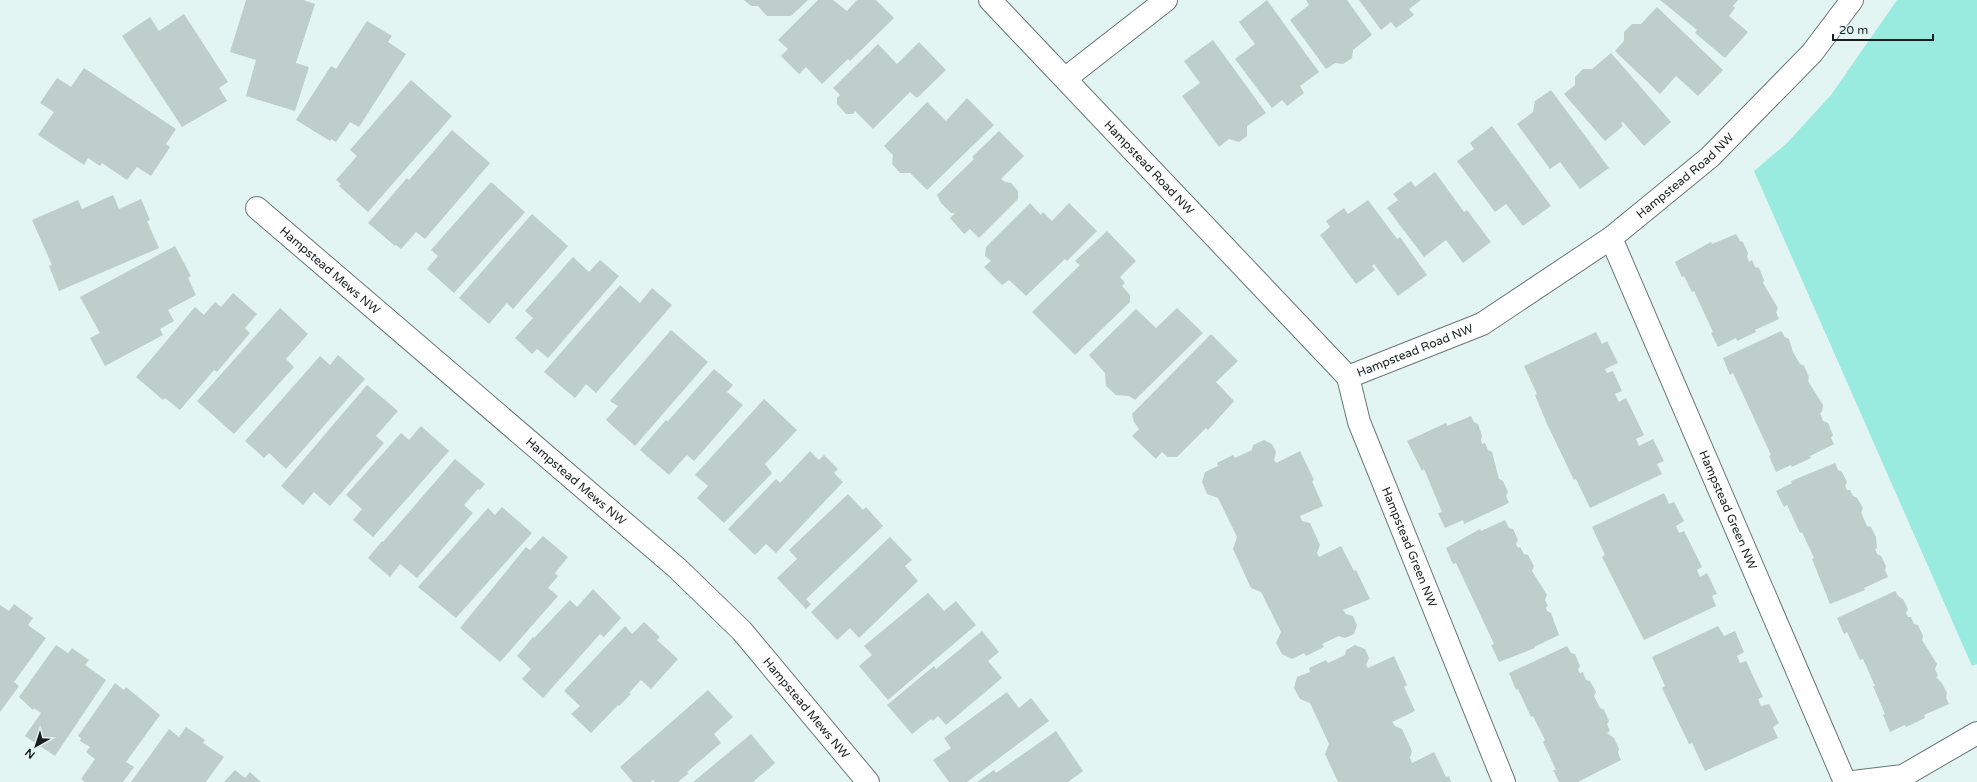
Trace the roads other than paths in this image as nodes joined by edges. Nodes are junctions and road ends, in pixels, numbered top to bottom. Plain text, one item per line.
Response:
1 (990, 0) edge
2 (1166, 0) edge
3 (1852, 0) edge
4 (1066, 78) junction
5 (257, 208) dead end
6 (1611, 238) junction
7 (1348, 377) junction
8 (1977, 733) edge
9 (868, 782) edge
10 (1504, 782) edge
11 (1845, 782) edge
12 (1853, 782) edge

1 - 4 street, Hampstead Road NW
2 - 4 street
3 - 6 street, Hampstead Road NW
4 - 7 street, Hampstead Road NW
5 - 9 street, Hampstead Mews NW
6 - 7 street, Hampstead Road NW
6 - 11 street, Hampstead Green NW
7 - 10 street, Hampstead Green NW
8 - 12 street

